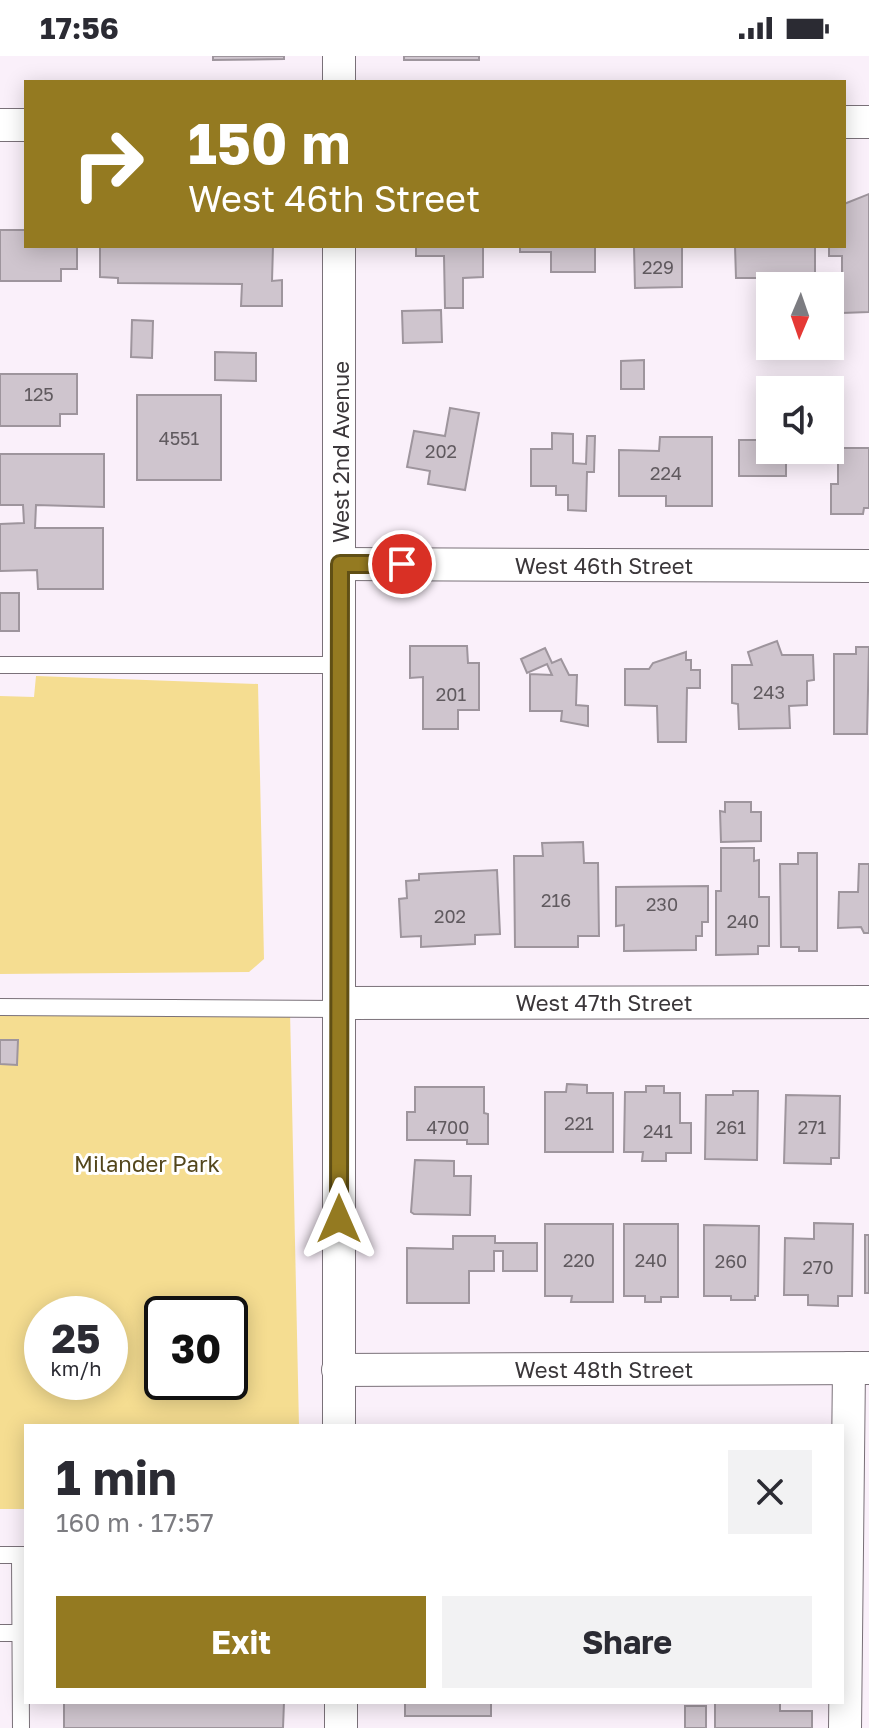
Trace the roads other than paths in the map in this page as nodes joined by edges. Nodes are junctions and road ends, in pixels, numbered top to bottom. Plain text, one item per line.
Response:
1 (339, 56) edge
2 (339, 80) edge
3 (846, 122) edge
4 (869, 122) edge
5 (0, 125) edge
6 (24, 125) edge
7 (339, 248) edge
8 (340, 564) junction
9 (869, 566) edge
10 (0, 665) edge
11 (340, 665) junction
12 (869, 1002) edge
13 (340, 1006) junction
14 (0, 1007) edge
15 (859, 1368) edge
16 (338, 1370) junction
17 (339, 1424) edge
18 (0, 1555) edge
19 (23, 1555) edge
20 (0, 1633) edge
21 (23, 1633) edge
22 (341, 1704) edge
23 (21, 1728) edge
24 (341, 1728) edge
25 (845, 1728) edge

1 - 2 street
3 - 4 street
5 - 6 street
7 - 8 street, West 2nd Avenue
8 - 9 street, West 46th Street
8 - 11 street, West 2nd Avenue
10 - 11 lane
11 - 13 street, West 2nd Avenue
12 - 13 street, West 47th Street
13 - 14 lane
13 - 16 street, West 2nd Avenue
15 - 16 street, West 48th Street
15 - 25 street
16 - 17 street, West 2nd Avenue
18 - 19 lane
19 - 21 lane
20 - 21 lane
21 - 23 lane
22 - 24 street

